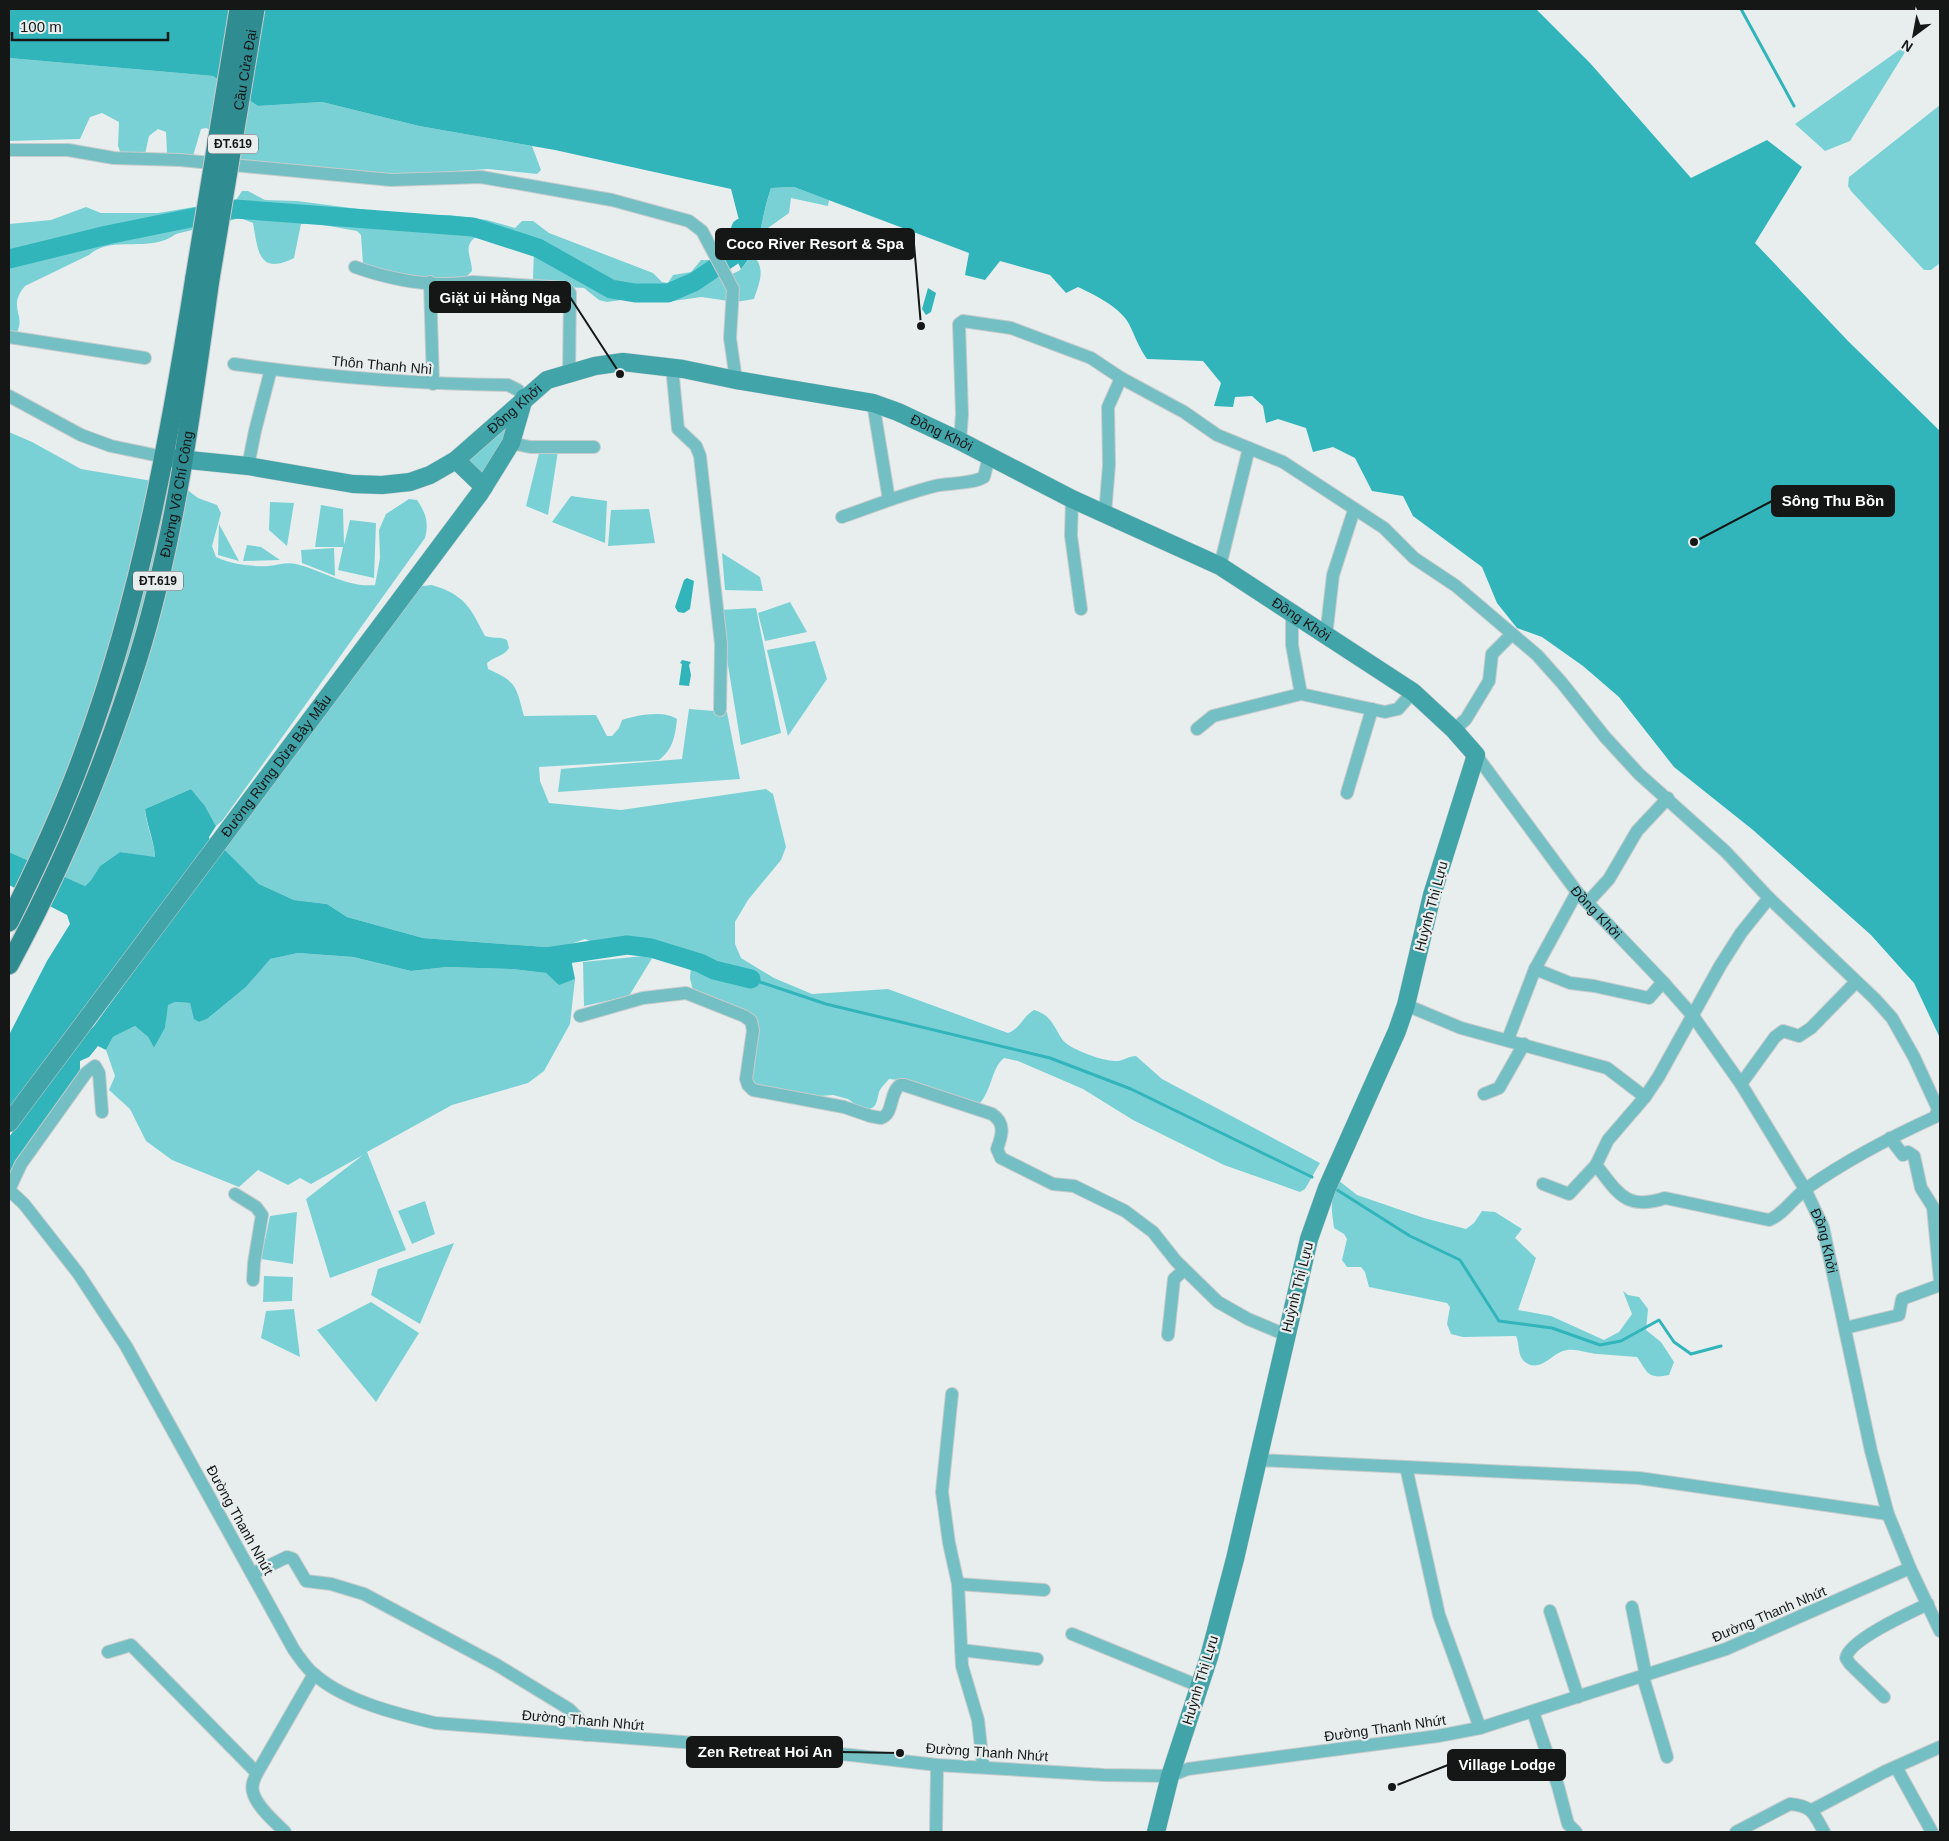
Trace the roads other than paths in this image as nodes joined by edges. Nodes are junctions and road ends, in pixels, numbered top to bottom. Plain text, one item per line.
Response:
1 (239, 9) edge
2 (255, 9) edge
3 (9, 150) edge
4 (355, 267) dead end
5 (202, 278) junction
6 (430, 282) junction
7 (9, 337) edge
8 (144, 358) dead end
9 (234, 364) dead end
10 (672, 367) junction
11 (271, 369) junction
12 (569, 373) junction
13 (1121, 378) junction
14 (736, 380) junction
15 (433, 384) junction
16 (9, 396) edge
17 (524, 398) junction
18 (873, 403) junction
19 (960, 441) junction
20 (511, 443) junction
21 (594, 447) dead end
22 (1249, 448) junction
23 (989, 456) junction
24 (164, 457) junction
25 (183, 460) junction
26 (456, 460) junction
27 (248, 466) junction
28 (484, 487) junction
29 (1072, 499) junction
30 (888, 500) junction
31 (1354, 510) junction
32 (1105, 514) junction
33 (842, 517) dead end
34 (1220, 566) junction
35 (1081, 609) dead end
36 (1292, 615) junction
37 (1512, 634) junction
38 (1326, 636) junction
39 (1413, 692) junction
40 (1301, 694) junction
41 (1372, 709) junction
42 (720, 710) dead end
43 (1197, 729) dead end
44 (1454, 730) junction
45 (1476, 755) junction
46 (1347, 793) dead end
47 (1668, 798) junction
48 (1577, 892) junction
49 (1769, 898) junction
50 (1588, 902) junction
51 (9, 922) edge
52 (9, 965) edge
53 (1535, 970) junction
54 (1663, 982) junction
55 (1856, 982) junction
56 (1406, 1005) junction
57 (580, 1016) dead end
58 (1693, 1016) junction
59 (1508, 1039) junction
60 (1524, 1044) junction
61 (1742, 1084) junction
62 (1484, 1094) dead end
63 (1645, 1097) junction
64 (102, 1112) dead end
65 (9, 1123) edge
66 (1890, 1138) junction
67 (1596, 1165) junction
68 (1544, 1184) dead end
69 (1805, 1189) junction
70 (9, 1190) edge
71 (235, 1194) dead end
72 (1184, 1270) junction
73 (253, 1280) dead end
74 (1940, 1281) edge
75 (1940, 1285) edge
76 (1844, 1328) junction
77 (1168, 1335) dead end
78 (1286, 1335) junction
79 (952, 1394) dead end
80 (1258, 1460) junction
81 (1406, 1467) junction
82 (1888, 1514) junction
83 (1910, 1568) junction
84 (252, 1574) junction
85 (958, 1584) junction
86 (1044, 1590) dead end
87 (1928, 1604) junction
88 (1632, 1607) dead end
89 (1550, 1611) dead end
90 (1940, 1631) edge
91 (1072, 1634) dead end
92 (961, 1650) junction
93 (108, 1652) dead end
94 (1038, 1658) dead end
95 (314, 1674) junction
96 (1644, 1677) junction
97 (1199, 1686) junction
98 (1884, 1697) dead end
99 (1578, 1698) junction
100 (1533, 1712) junction
101 (1480, 1728) junction
102 (586, 1735) junction
103 (1940, 1747) edge
104 (1667, 1757) dead end
105 (936, 1765) junction
106 (984, 1766) junction
107 (1896, 1767) junction
108 (257, 1773) junction
109 (1170, 1776) junction
110 (1812, 1810) junction
111 (283, 1832) edge
112 (936, 1832) edge
113 (1156, 1832) edge
114 (1576, 1832) edge
115 (1736, 1832) edge
116 (1824, 1832) edge
117 (1932, 1832) edge

1 - 5 main road, Cầu Cửa Đại / ĐT.619, bridge
2 - 5 main road, Cầu Cửa Đại / ĐT.619, bridge
3 - 14 street
4 - 6 street
5 - 24 main road, Đường Võ Chí Công / ĐT.619
5 - 25 main road, Đường Võ Chí Công / ĐT.619
6 - 12 street
6 - 15 street
7 - 8 street
9 - 11 street, Thôn Thanh Nhì
10 - 12 street, Đồng Khởi
10 - 14 street, Đồng Khởi
10 - 42 street
11 - 15 street, Thôn Thanh Nhì
11 - 27 street
12 - 17 street, Đồng Khởi
13 - 19 street
13 - 22 street
13 - 32 street
14 - 18 street, Đồng Khởi
15 - 17 street, Thôn Thanh Nhì
16 - 24 street
17 - 20 street, Đường Rừng Dừa Bảy Mẫu
17 - 26 street, Đồng Khởi
18 - 19 street, Đồng Khởi
18 - 30 street
19 - 23 street, Đồng Khởi
20 - 21 street
20 - 28 street, Đường Rừng Dừa Bảy Mẫu
22 - 31 street
22 - 34 street
23 - 29 street, Đồng Khởi
23 - 30 street
24 - 25 street, Đồng Khởi
24 - 51 main road, Đường Võ Chí Công / ĐT.619
25 - 27 street, Đồng Khởi
25 - 52 main road, Đường Võ Chí Công / ĐT.619
26 - 27 street, Đồng Khởi
26 - 28 street
28 - 65 street, Đường Rừng Dừa Bảy Mẫu
29 - 32 street, Đồng Khởi
29 - 35 street
30 - 33 street
31 - 37 street
31 - 38 street
32 - 34 street, Đồng Khởi
34 - 36 street, Đồng Khởi
36 - 38 street, Đồng Khởi
36 - 40 street
37 - 44 street
37 - 47 street
38 - 39 street, Đồng Khởi
39 - 41 street
39 - 44 street, Đồng Khởi
40 - 41 street
40 - 43 street
41 - 46 street
44 - 45 street, Đồng Khởi
45 - 48 street, Đồng Khởi
45 - 56 street, Huỳnh Thị Lựu
47 - 49 street
47 - 50 street
48 - 50 street, Đồng Khởi
48 - 53 street
49 - 55 street
49 - 58 street
50 - 54 street, Đồng Khởi
53 - 54 street
53 - 59 street
54 - 58 street, Đồng Khởi
55 - 61 street
55 - 66 street
56 - 59 street
56 - 78 street, Huỳnh Thị Lựu
57 - 72 street
58 - 61 street, Đồng Khởi
58 - 63 street
59 - 60 street
60 - 62 street
60 - 63 street
61 - 69 street, Đồng Khởi
63 - 67 street
64 - 70 street
66 - 69 street
66 - 74 street
67 - 68 street
67 - 69 street
69 - 76 street, Đồng Khởi
70 - 84 street, Đường Thanh Nhứt
71 - 73 street
72 - 77 street
72 - 78 street
75 - 76 street
76 - 82 street, Đồng Khởi
78 - 80 street, Huỳnh Thị Lựu
79 - 85 street
80 - 81 street
80 - 97 street, Huỳnh Thị Lựu
81 - 82 street
81 - 101 street
82 - 83 street, Đồng Khởi
83 - 87 street, Đồng Khởi
83 - 96 street, Đường Thanh Nhứt
84 - 95 street, Đường Thanh Nhứt
84 - 102 street
85 - 86 street
85 - 92 street
87 - 90 street, Đồng Khởi
87 - 98 street
88 - 96 street
89 - 99 street
91 - 97 street
92 - 94 street
92 - 106 street
93 - 108 street
95 - 102 street, Đường Thanh Nhứt
95 - 108 street
96 - 99 street, Đường Thanh Nhứt
96 - 104 street
97 - 109 street, Huỳnh Thị Lựu
99 - 100 street, Đường Thanh Nhứt
100 - 101 street, Đường Thanh Nhứt
100 - 114 street
101 - 109 street, Đường Thanh Nhứt
102 - 105 street, Đường Thanh Nhứt
103 - 107 street
105 - 106 street, Đường Thanh Nhứt
105 - 112 street
106 - 109 street, Đường Thanh Nhứt
107 - 110 street
107 - 117 street
108 - 111 street
109 - 113 street, Huỳnh Thị Lựu
110 - 115 street
110 - 116 street

